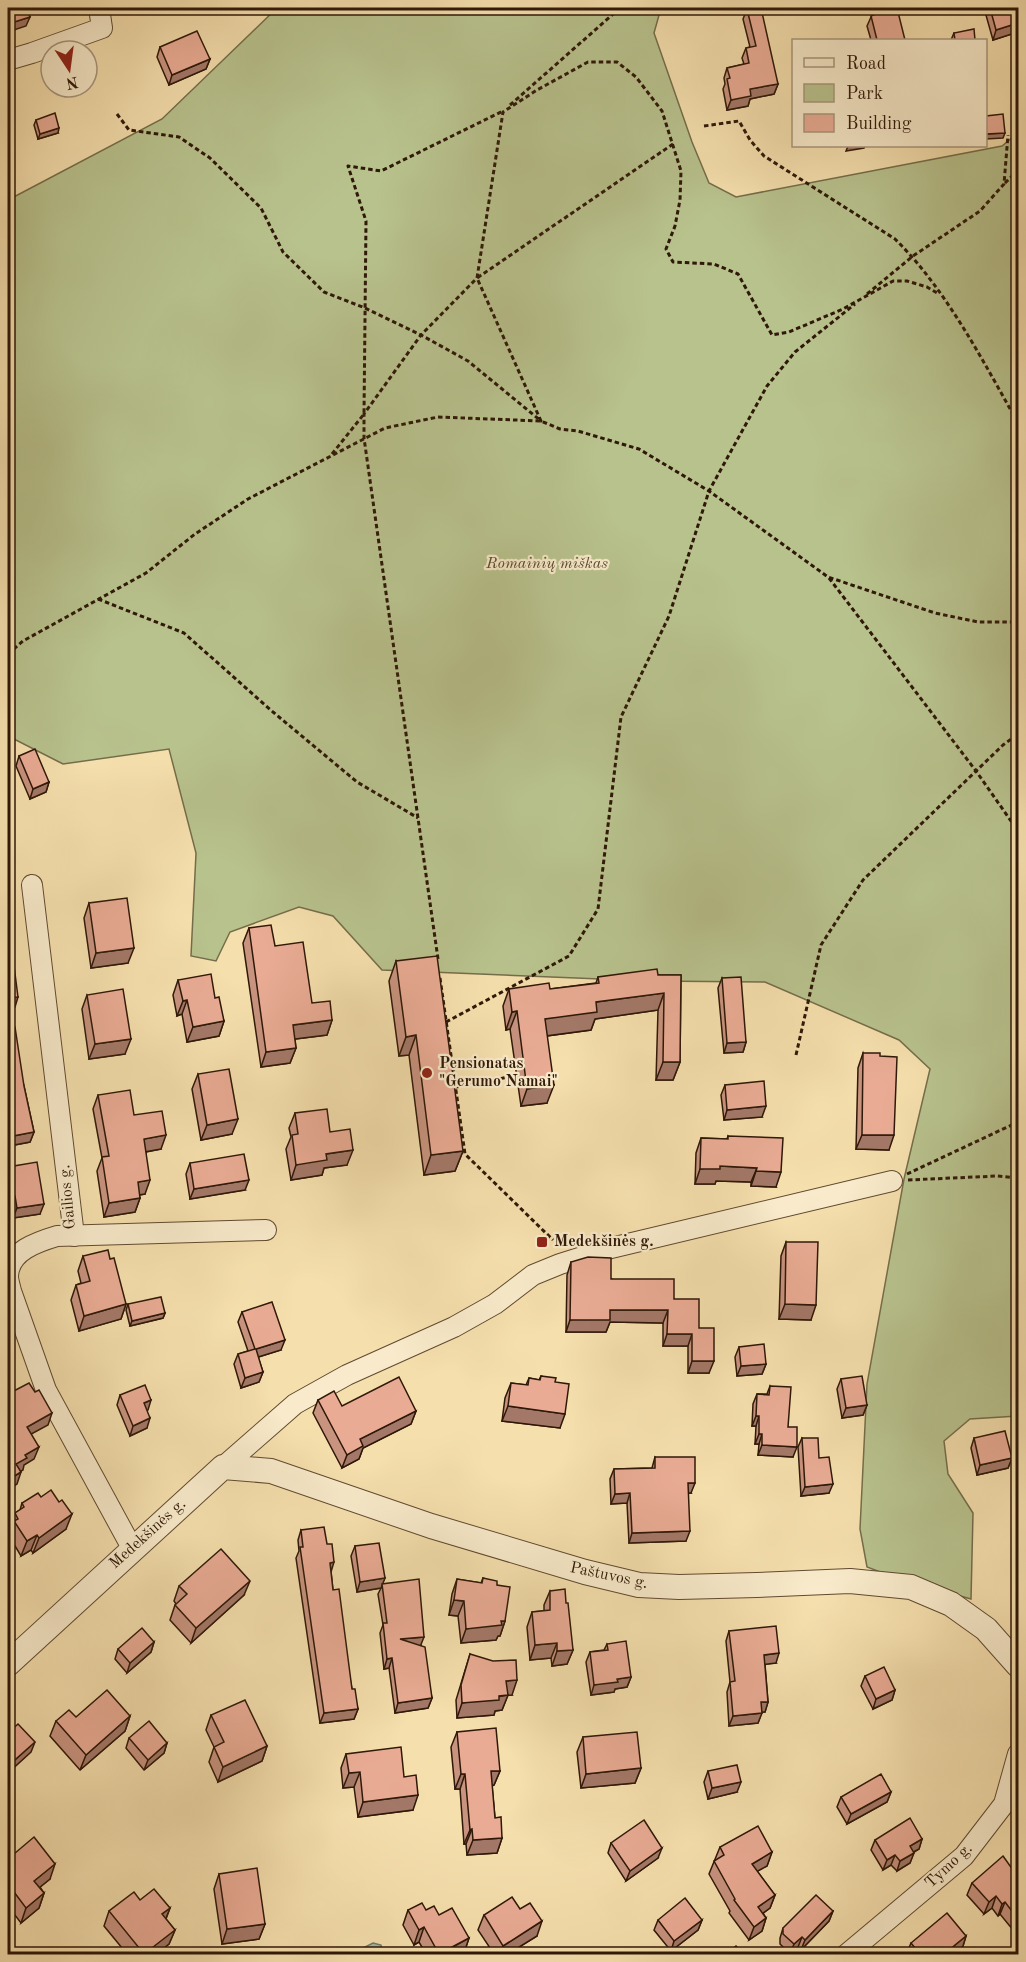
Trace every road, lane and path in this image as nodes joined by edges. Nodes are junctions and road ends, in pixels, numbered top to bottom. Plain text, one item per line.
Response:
1 (99, 8) edge
2 (620, 8) edge
3 (8, 60) edge
4 (503, 112) junction
5 (117, 114) dead end
6 (704, 126) dead end
7 (1008, 135) dead end
8 (673, 144) junction
9 (1018, 170) edge
10 (1004, 184) junction
11 (912, 256) junction
12 (477, 278) junction
13 (939, 294) junction
14 (859, 301) junction
15 (365, 308) junction
16 (421, 335) junction
17 (364, 414) junction
18 (541, 421) junction
19 (1018, 423) edge
20 (364, 438) junction
21 (331, 456) junction
22 (709, 491) junction
23 (828, 577) junction
24 (98, 599) junction
25 (1018, 622) edge
26 (8, 654) edge
27 (1018, 734) edge
28 (976, 771) junction
29 (418, 818) junction
30 (1018, 831) edge
31 (32, 885) dead end
32 (438, 965) edge
33 (440, 976) edge
34 (446, 1022) junction
35 (796, 1055) dead end
36 (514, 1076) dead end
37 (455, 1087) junction
38 (1018, 1122) edge
39 (1018, 1178) edge
40 (892, 1181) junction
41 (266, 1230) dead end
42 (74, 1236) junction
43 (554, 1240) dead end
44 (222, 1467) junction
45 (132, 1548) junction
46 (8, 1664) edge
47 (1018, 1665) edge
48 (1018, 1754) edge
49 (847, 1954) edge

1 - 3 street
2 - 4 path
4 - 8 path
4 - 12 path
4 - 15 path
5 - 15 path
6 - 11 path
7 - 10 path
8 - 12 path
8 - 14 path
9 - 10 path
10 - 11 path
11 - 13 path
11 - 14 path
12 - 16 path
12 - 18 path
13 - 14 path
13 - 19 path
14 - 22 path
15 - 16 path
15 - 17 path
16 - 17 path
16 - 18 path
17 - 20 path
17 - 21 path
18 - 20 path
18 - 22 path
20 - 21 path
20 - 29 path
21 - 24 path
22 - 23 path
22 - 34 path
23 - 25 path
23 - 28 path
24 - 26 path
24 - 29 path
27 - 28 path
28 - 30 path
28 - 35 path
29 - 32 path
31 - 42 street, Gailios g.
33 - 34 path
34 - 37 path
36 - 37 path
37 - 43 path
38 - 40 path
39 - 40 path
40 - 44 street, Medekšinės g.
41 - 42 street
42 - 45 street, Gailios g.
44 - 45 street, Medekšinės g.
44 - 47 street, Paštuvos g.
45 - 46 street, Medekšinės g.
48 - 49 street, Tymo g.

